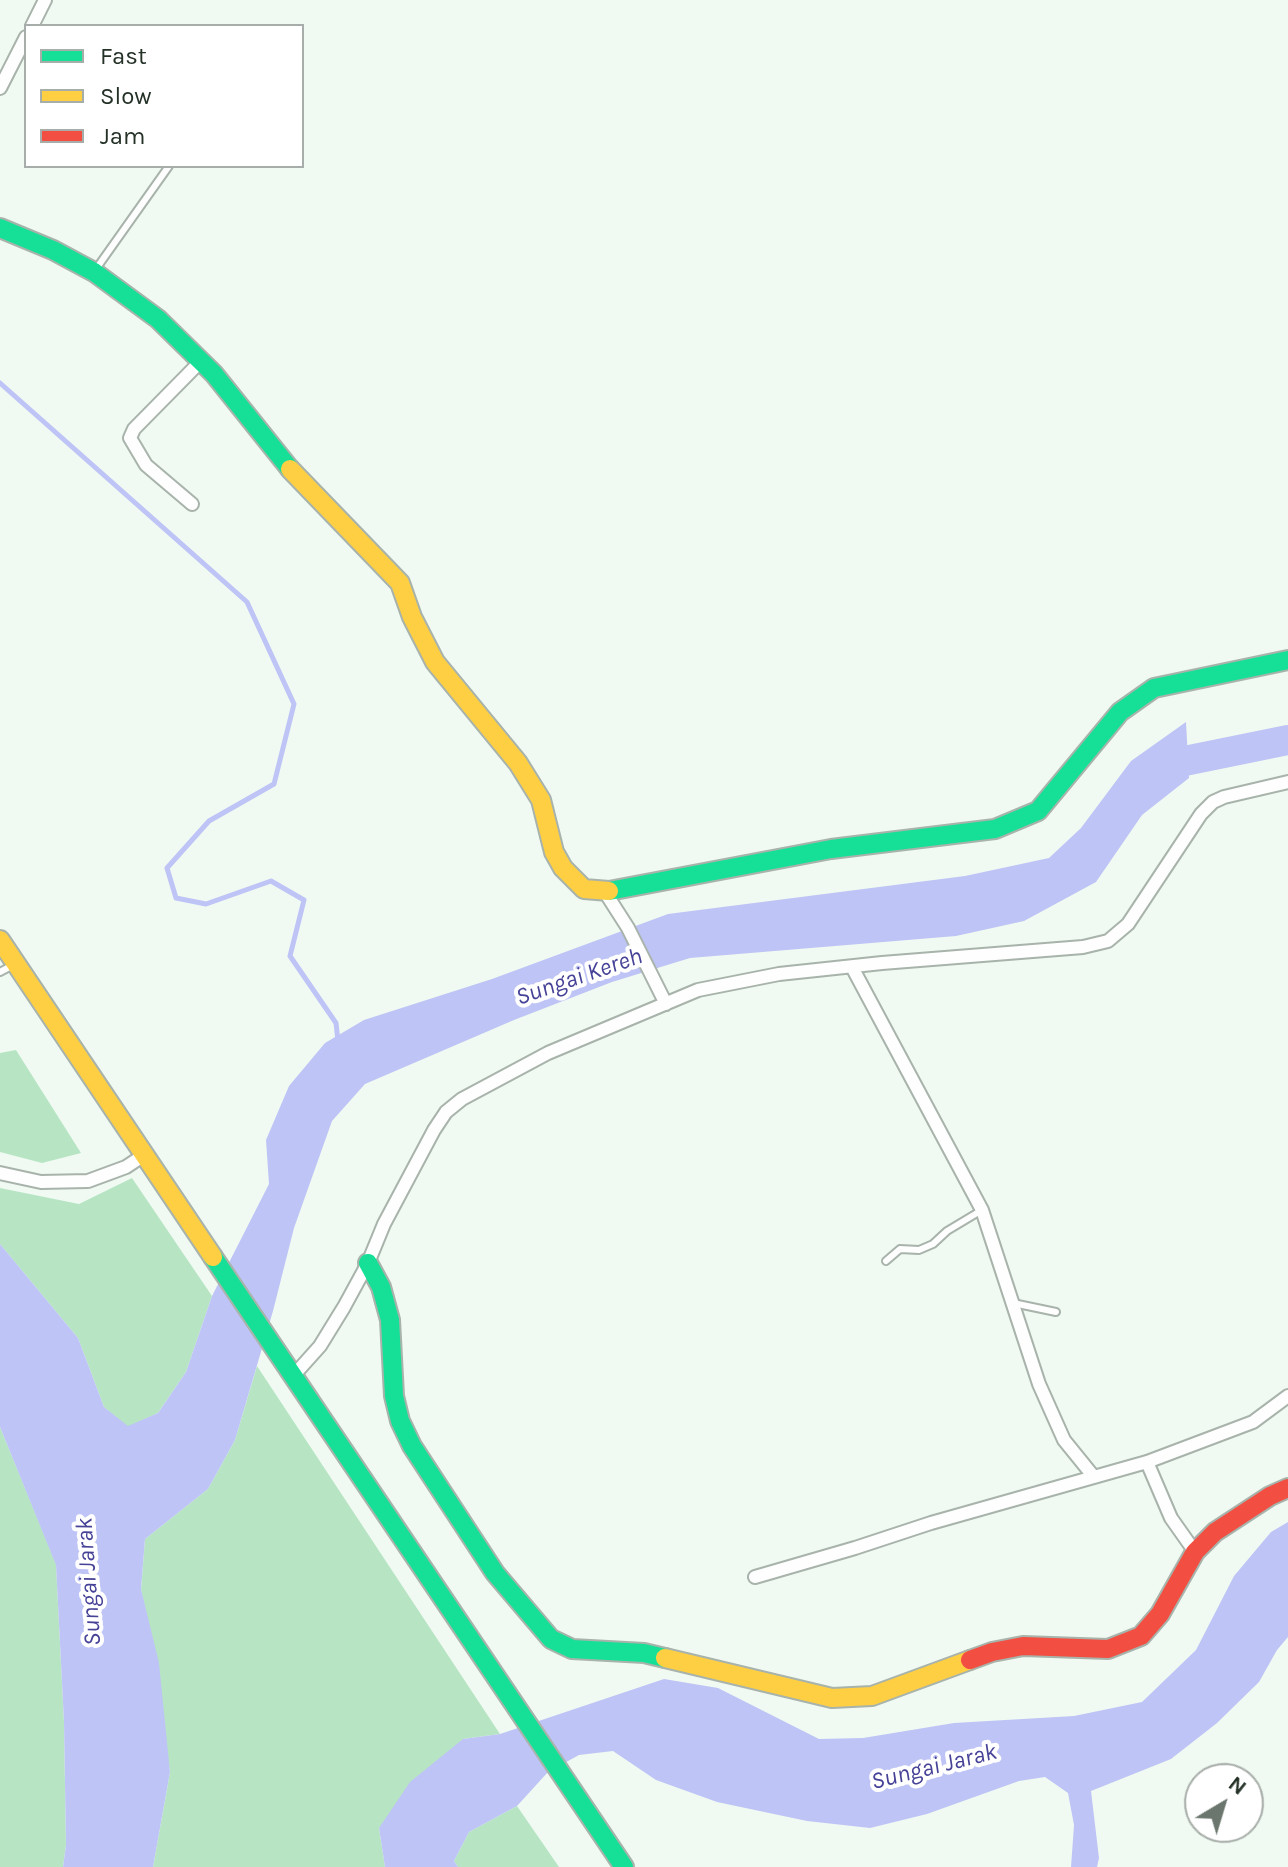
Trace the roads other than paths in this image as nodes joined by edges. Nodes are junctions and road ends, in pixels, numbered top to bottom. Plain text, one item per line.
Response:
1 (45, 0) edge
2 (33, 24) edge
3 (24, 41) edge
4 (0, 88) edge
5 (168, 168) edge
6 (0, 228) edge
7 (94, 272) junction
8 (202, 360) junction
9 (192, 504) dead end
10 (1288, 660) edge
11 (1288, 782) edge
12 (605, 892) junction
13 (0, 940) edge
14 (852, 967) junction
15 (7, 968) edge
16 (664, 999) junction
17 (144, 1155) junction
18 (0, 1173) edge
19 (982, 1210) junction
20 (886, 1261) dead end
21 (368, 1263) junction
22 (1013, 1303) junction
23 (1056, 1312) dead end
24 (290, 1370) junction
25 (1288, 1396) edge
26 (1147, 1462) junction
27 (1094, 1477) junction
28 (1288, 1488) edge
29 (1195, 1552) junction
30 (755, 1577) dead end
31 (624, 1867) edge

1 - 2 street
3 - 4 street
5 - 7 lane
6 - 7 street
7 - 8 street
8 - 9 street
8 - 12 street
10 - 12 street
11 - 14 street
12 - 16 street
13 - 15 street
14 - 16 street
14 - 19 street
15 - 17 street
16 - 21 street
17 - 18 street
17 - 24 street
19 - 20 lane
19 - 22 street
21 - 24 street
21 - 29 street
22 - 23 lane
22 - 27 street
24 - 31 street
25 - 26 street
26 - 27 street
26 - 29 street
27 - 30 street
28 - 29 street

